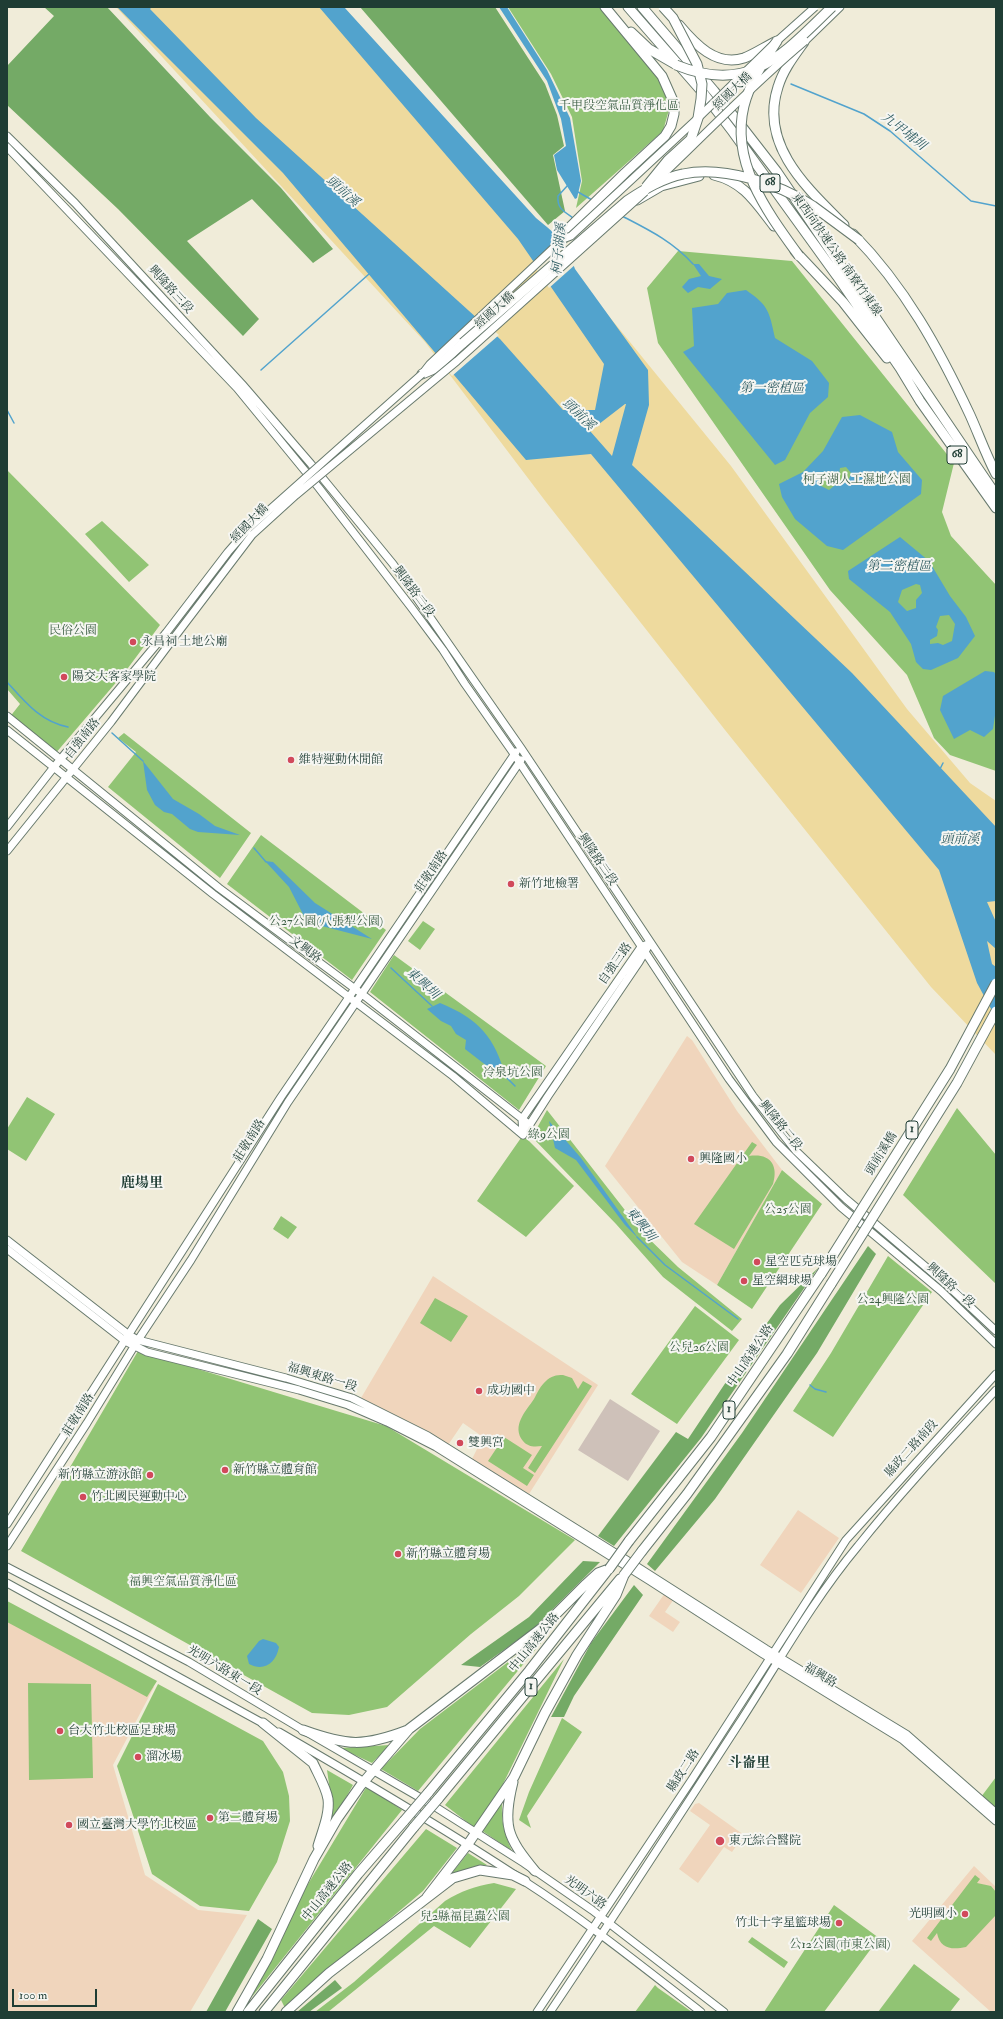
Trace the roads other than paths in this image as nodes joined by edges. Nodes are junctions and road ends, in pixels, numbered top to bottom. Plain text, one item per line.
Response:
1 (605, 7) edge
2 (609, 7) edge
3 (628, 7) edge
4 (642, 7) edge
5 (663, 7) edge
6 (815, 7) edge
7 (838, 8) edge
8 (673, 18) junction
9 (776, 41) junction
10 (805, 41) junction
11 (749, 93) junction
12 (698, 118) junction
13 (7, 136) edge
14 (7, 147) edge
15 (636, 201) junction
16 (563, 239) junction
17 (859, 240) junction
18 (799, 256) junction
19 (904, 366) junction
20 (422, 374) junction
21 (920, 401) junction
22 (310, 464) joint
23 (304, 470) joint
24 (996, 474) edge
25 (996, 496) edge
26 (996, 508) edge
27 (166, 633) joint
28 (173, 639) joint
29 (7, 716) edge
30 (7, 730) edge
31 (521, 748) junction
32 (514, 754) junction
33 (526, 756) junction
34 (61, 759) junction
35 (519, 762) junction
36 (54, 767) junction
37 (73, 768) junction
38 (66, 777) junction
39 (7, 827) edge
40 (7, 851) edge
41 (650, 943) junction
42 (643, 950) junction
43 (996, 983) edge
44 (355, 989) junction
45 (362, 994) junction
46 (349, 997) junction
47 (356, 1002) junction
48 (996, 1011) edge
49 (522, 1119) junction
50 (530, 1125) junction
51 (524, 1135) junction
52 (893, 1239) joint
53 (7, 1240) edge
54 (888, 1246) joint
55 (7, 1249) edge
56 (821, 1274) joint
57 (996, 1331) edge
58 (127, 1338) junction
59 (136, 1343) junction
60 (996, 1344) edge
61 (996, 1374) edge
62 (996, 1390) edge
63 (7, 1524) edge
64 (846, 1540) joint
65 (7, 1546) edge
66 (624, 1561) joint
67 (7, 1567) edge
68 (609, 1569) junction
69 (624, 1575) junction
70 (7, 1582) edge
71 (771, 1655) junction
72 (778, 1660) junction
73 (263, 1723) junction
74 (409, 1729) junction
75 (303, 1730) junction
76 (374, 1770) junction
77 (514, 1777) junction
78 (364, 1781) junction
79 (427, 1797) junction
80 (417, 1812) joint
81 (996, 1813) edge
82 (996, 1821) edge
83 (476, 1832) junction
84 (468, 1844) junction
85 (314, 1859) junction
86 (536, 1871) junction
87 (526, 1881) junction
88 (427, 1897) junction
89 (601, 1918) junction
90 (608, 1924) junction
91 (593, 1930) junction
92 (600, 1935) junction
93 (237, 2012) edge
94 (248, 2012) edge
95 (264, 2012) edge
96 (286, 2012) edge
97 (537, 2012) edge
98 (550, 2012) edge
99 (701, 2012) edge
100 (724, 2012) edge

1 - 16 highway
2 - 7 highway, bridge
3 - 19 highway, 東西向快速公路 南寮竹東線 / 68
4 - 19 highway, 東西向快速公路 南寮竹東線 / 68
5 - 8 highway, bridge
6 - 9 street, 經國大橋, bridge
7 - 10 street, 經國大橋
8 - 9 highway, bridge
8 - 12 highway, bridge
9 - 11 highway, bridge
9 - 12 street, 經國大橋, bridge
10 - 11 street, 經國大橋, bridge
10 - 17 highway, bridge
11 - 15 street, 經國大橋, bridge
11 - 18 highway, bridge
12 - 15 highway, bridge
12 - 16 street, 經國大橋, bridge
13 - 22 street, 興隆路三段
14 - 23 street, 興隆路三段
15 - 18 highway, bridge
15 - 28 street, 經國大橋, bridge
16 - 20 street, 經國大橋
17 - 20 highway, bridge
17 - 24 highway
18 - 21 highway
19 - 21 highway, 東西向快速公路 南寮竹東線 / 68
19 - 25 highway, 東西向快速公路 南寮竹東線 / 68
20 - 27 street, 經國大橋, bridge
21 - 26 highway, 東西向快速公路 南寮竹東線 / 68
22 - 31 street, 興隆路二段
23 - 32 street, 興隆路二段
27 - 34 street, 自強南路
28 - 37 street, 自強南路
29 - 34 street, 文興路
30 - 36 street, 文興路
31 - 32 street, 莊敬南路
31 - 33 street, 興隆路二段
32 - 35 street, 興隆路二段
32 - 44 street, 莊敬南路
33 - 35 street, 莊敬南路
33 - 41 street, 興隆路二段
34 - 36 street, 自強南路
34 - 37 street, 文興路
35 - 42 street, 興隆路二段
35 - 45 street, 莊敬南路
36 - 38 street, 文興路
36 - 39 street, 自強南路
37 - 38 street, 自強南路
37 - 44 street, 文興路
38 - 40 street, 自強南路
38 - 46 street, 文興路
41 - 42 street, 自強三路
41 - 52 street, 興隆路二段
42 - 49 street, 自強三路
42 - 50 street, 自強三路
42 - 54 street, 興隆路二段
43 - 56 highway, 頭前溪橋 / 1, bridge
44 - 45 street, 文興路
44 - 46 street, 莊敬南路
45 - 47 street, 莊敬南路
45 - 49 street, 文興路
46 - 47 street, 文興路
46 - 58 street, 莊敬南路
47 - 51 street, 文興路
47 - 59 street, 莊敬南路
48 - 69 highway, 中山高速公路 / 1, bridge
49 - 50 street, 文興路
49 - 51 street
50 - 51 street, 自強三路
52 - 57 street, 興隆路一段
53 - 58 street, 福興東路一段
54 - 60 street, 興隆路一段
55 - 58 street, 福興東路一段
56 - 68 highway, 中山高速公路 / 1, bridge
58 - 59 street, 福興東路一段
58 - 63 street, 莊敬南路
59 - 65 street, 莊敬南路
59 - 66 street, 福興東路一段
61 - 64 street, 縣政二路南段
62 - 72 street, 縣政二路南段
64 - 71 street, 縣政二路
66 - 71 street, 福興路
67 - 75 street, 光明六路東一段
68 - 74 highway
68 - 79 highway, 中山高速公路 / 1
69 - 77 highway
69 - 95 highway, 中山高速公路 / 1, bridge
70 - 73 street, 光明六路東一段
71 - 72 street, 福興路
71 - 89 street, 縣政二路
72 - 81 street, 福興路
72 - 82 street, 福興路
72 - 90 street, 縣政二路
73 - 78 street, 光明六路東一段
73 - 85 highway
74 - 75 highway
74 - 76 highway
75 - 76 street, 光明六路東一段
76 - 78 highway
76 - 79 street, 光明六路東一段
77 - 83 highway
77 - 86 highway
78 - 80 street, 光明六路東一段
78 - 85 highway
79 - 83 street, 光明六路
79 - 94 highway, 中山高速公路 / 1, bridge
80 - 84 street, 光明六路
83 - 84 highway
83 - 86 street, 光明六路
84 - 87 street, 光明六路
84 - 88 highway
85 - 93 highway
86 - 89 street, 光明六路
87 - 88 highway
87 - 91 street, 光明六路
88 - 96 highway
89 - 90 street, 光明六路
89 - 91 street, 縣政二路
90 - 92 street, 縣政二路
90 - 100 street, 光明六路
91 - 92 street, 光明六路
91 - 97 street, 縣政二路
92 - 98 street, 縣政二路
92 - 99 street, 光明六路

